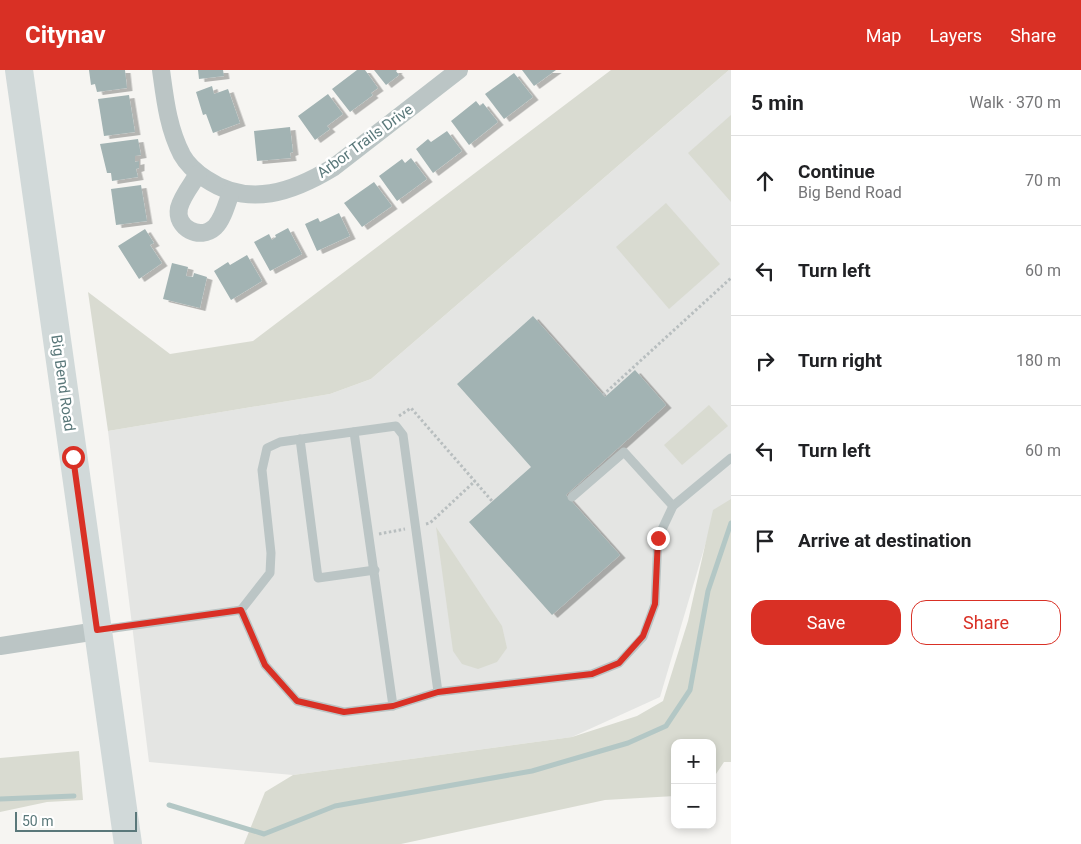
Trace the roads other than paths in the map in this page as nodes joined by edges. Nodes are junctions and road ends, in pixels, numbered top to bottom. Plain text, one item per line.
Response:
1 (19, 70) edge
2 (161, 70) edge
3 (459, 70) edge
4 (198, 174) junction
5 (231, 192) junction
6 (354, 432) junction
7 (300, 439) junction
8 (731, 458) edge
9 (572, 497) dead end
10 (673, 506) junction
11 (375, 570) junction
12 (241, 610) junction
13 (97, 630) junction
14 (0, 646) edge
15 (438, 692) junction
16 (393, 706) junction
17 (127, 838) edge

1 - 13 main road, Big Bend Road
2 - 4 street, Arbor Trails Drive
3 - 5 street, Arbor Trails Drive
4 - 5 street, Arbor Trails Drive
4 - 5 street
6 - 7 lane
6 - 11 lane
6 - 15 lane
7 - 11 lane
7 - 12 lane
8 - 10 lane
9 - 10 lane
10 - 15 lane
11 - 16 lane
12 - 13 lane
12 - 16 lane
13 - 14 street
13 - 17 main road, Big Bend Road
15 - 16 lane

